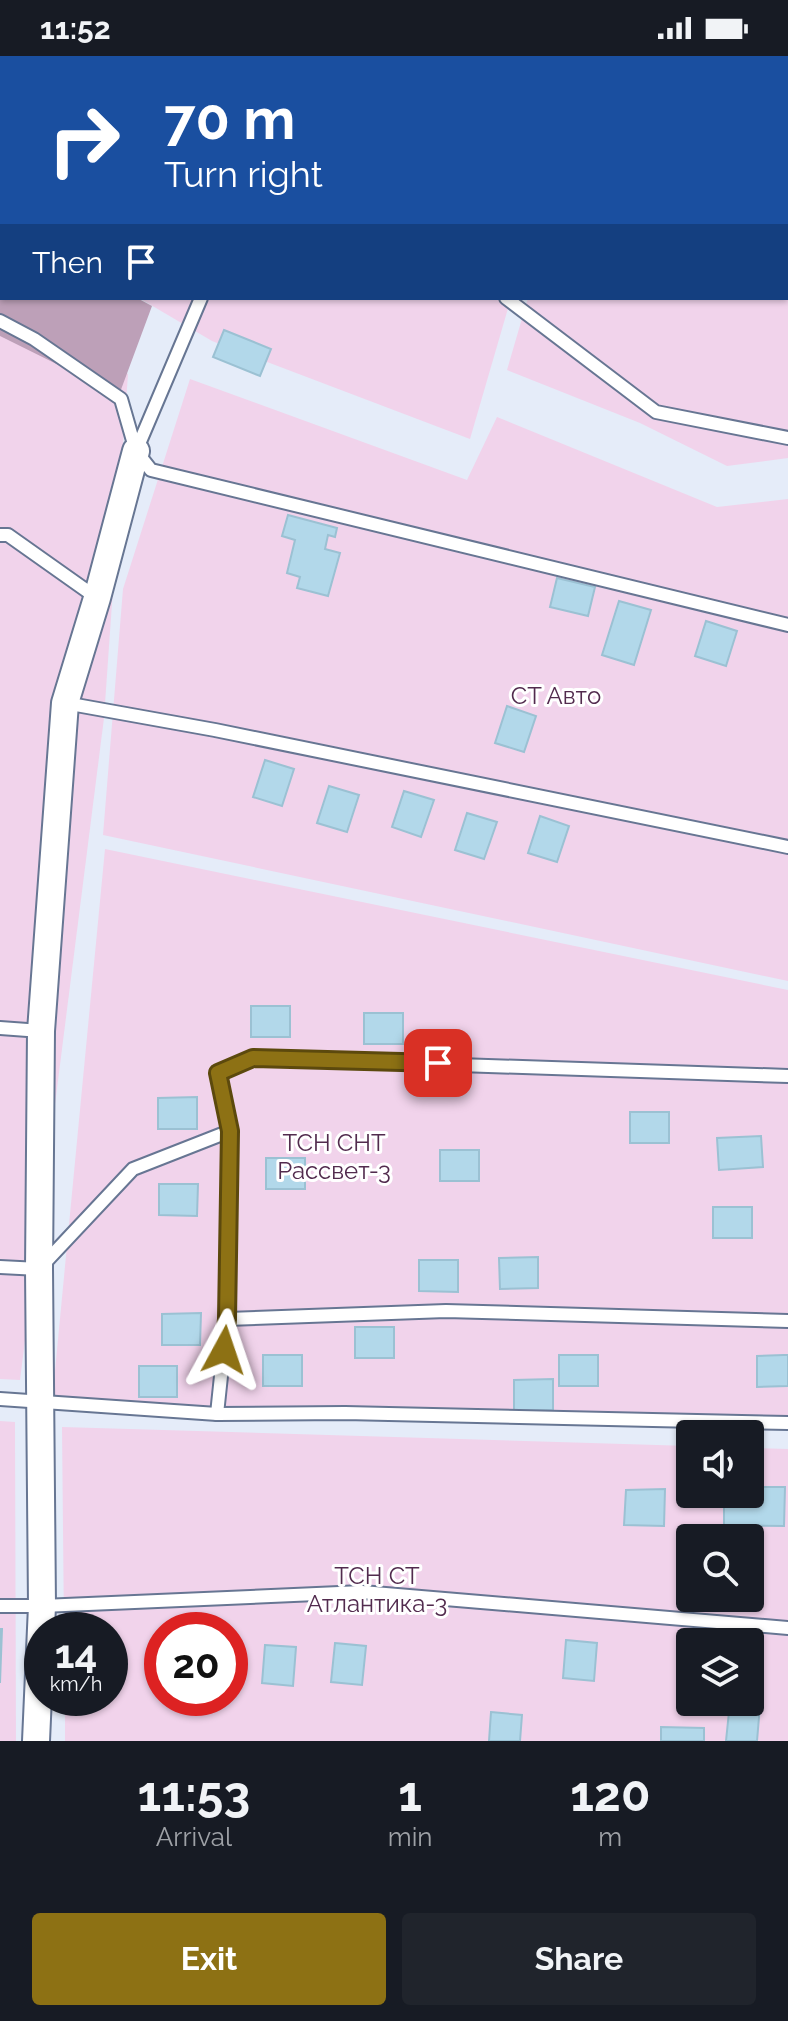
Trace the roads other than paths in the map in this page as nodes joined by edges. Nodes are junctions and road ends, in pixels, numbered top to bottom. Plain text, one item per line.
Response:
1 (200, 300) edge
2 (509, 300) edge
3 (0, 321) edge
4 (788, 438) edge
5 (136, 451) junction
6 (0, 535) edge
7 (97, 598) junction
8 (788, 625) edge
9 (65, 703) junction
10 (788, 847) edge
11 (0, 1028) edge
12 (41, 1031) junction
13 (788, 1076) edge
14 (230, 1131) junction
15 (0, 1267) edge
16 (39, 1269) junction
17 (227, 1319) junction
18 (788, 1321) edge
19 (0, 1399) edge
20 (40, 1402) junction
21 (217, 1414) junction
22 (788, 1423) edge
23 (0, 1606) edge
24 (42, 1606) junction
25 (788, 1628) edge
26 (36, 1741) edge

1 - 5 lane
2 - 4 lane
3 - 5 lane
5 - 7 street
5 - 8 lane
6 - 7 lane
7 - 9 street
9 - 10 lane
9 - 12 street
11 - 12 lane
12 - 16 street
13 - 14 lane
14 - 16 lane
14 - 17 lane
15 - 16 lane
16 - 20 street
17 - 18 lane
17 - 21 lane
19 - 20 lane
20 - 21 lane
20 - 24 street
21 - 22 lane
23 - 24 lane
24 - 25 lane
24 - 26 street

